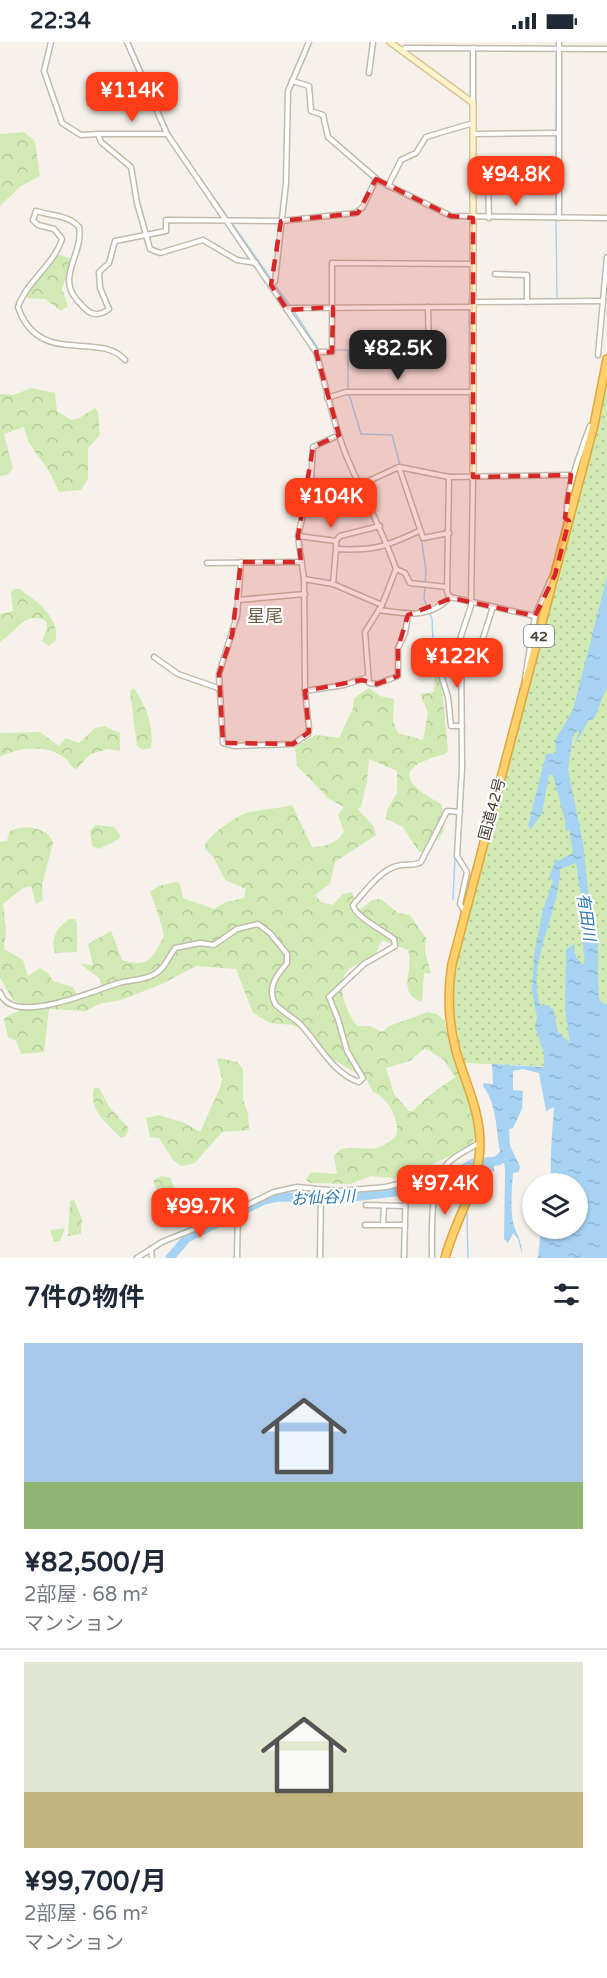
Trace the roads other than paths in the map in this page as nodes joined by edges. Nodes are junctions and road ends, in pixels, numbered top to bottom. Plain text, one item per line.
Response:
1 (51, 42) edge
2 (126, 42) edge
3 (309, 42) edge
4 (372, 42) edge
5 (390, 42) edge
6 (405, 42) edge
7 (445, 42) edge
8 (559, 42) edge
9 (445, 48) junction
10 (473, 48) junction
11 (559, 48) junction
12 (607, 48) edge
13 (404, 49) junction
14 (369, 73) dead end
15 (292, 81) junction
16 (473, 103) junction
17 (473, 123) junction
18 (559, 133) junction
19 (98, 134) junction
20 (167, 134) junction
21 (473, 134) junction
22 (376, 179) junction
23 (488, 183) dead end
24 (388, 186) junction
25 (473, 218) junction
26 (489, 218) junction
27 (559, 218) junction
28 (607, 218) edge
29 (227, 221) junction
30 (281, 221) junction
31 (147, 236) junction
32 (607, 257) edge
33 (256, 263) junction
34 (473, 264) junction
35 (495, 274) dead end
36 (271, 285) junction
37 (602, 301) junction
38 (527, 302) junction
39 (472, 304) junction
40 (333, 307) junction
41 (428, 307) junction
42 (287, 310) junction
43 (429, 348) dead end
44 (316, 352) junction
45 (598, 355) dead end
46 (607, 359) edge
47 (125, 360) dead end
48 (473, 392) junction
49 (327, 398) junction
50 (594, 425) junction
51 (339, 435) junction
52 (399, 467) junction
53 (571, 476) junction
54 (449, 477) junction
55 (473, 477) junction
56 (360, 485) junction
57 (570, 521) junction
58 (380, 526) junction
59 (419, 531) junction
60 (449, 533) junction
61 (298, 536) junction
62 (336, 541) junction
63 (387, 545) junction
64 (336, 549) junction
65 (241, 562) junction
66 (302, 562) junction
67 (207, 563) dead end
68 (396, 569) junction
69 (555, 575) junction
70 (304, 579) junction
71 (333, 584) junction
72 (447, 587) junction
73 (304, 594) junction
74 (450, 597) junction
75 (238, 600) junction
76 (472, 602) junction
77 (382, 605) junction
78 (493, 607) junction
79 (379, 610) junction
80 (408, 615) junction
81 (535, 616) junction
82 (461, 641) junction
83 (482, 641) dead end
84 (443, 642) dead end
85 (154, 657) dead end
86 (439, 668) dead end
87 (368, 677) junction
88 (527, 681) junction
89 (218, 688) junction
90 (305, 691) junction
91 (462, 726) junction
92 (460, 812) junction
93 (465, 912) junction
94 (0, 992) edge
95 (480, 1143) junction
96 (441, 1173) junction
97 (406, 1183) junction
98 (321, 1190) junction
99 (366, 1206) dead end
100 (384, 1206) junction
101 (405, 1206) junction
102 (238, 1209) junction
103 (365, 1225) dead end
104 (383, 1225) junction
105 (405, 1225) junction
106 (151, 1249) junction
107 (137, 1258) edge
108 (152, 1258) edge
109 (237, 1258) edge
110 (320, 1258) edge
111 (404, 1258) edge
112 (432, 1258) edge
113 (445, 1258) edge

1 - 19 street
2 - 20 street
3 - 15 street
4 - 14 street
5 - 13 street
6 - 13 street
7 - 9 street
8 - 11 street
9 - 10 street
9 - 13 street
10 - 11 street
10 - 16 street
11 - 12 street
11 - 18 street
13 - 16 street
15 - 22 street
15 - 30 street
16 - 17 street
17 - 21 street
17 - 24 street
18 - 21 street
18 - 27 street
19 - 20 street
19 - 31 street
20 - 29 street
21 - 25 street
22 - 24 street
22 - 30 street
23 - 26 street
24 - 25 street
25 - 26 street
25 - 34 street
26 - 27 street
27 - 28 street
29 - 30 street
29 - 31 street
29 - 33 street
30 - 36 street
31 - 33 street
31 - 47 street
32 - 37 street
33 - 36 street
34 - 39 street
34 - 40 street
35 - 38 street
36 - 42 street
37 - 38 street
37 - 45 street
38 - 39 street
39 - 41 street
39 - 48 street
40 - 41 street
40 - 42 street
40 - 44 street
41 - 43 street
42 - 44 street
44 - 49 street
46 - 50 highway, 国道42号 / 42
48 - 49 street
48 - 55 street
49 - 51 street
50 - 53 street
50 - 57 highway, 国道42号 / 42
51 - 56 street
51 - 61 street
52 - 54 street
52 - 56 street
52 - 59 street
53 - 55 street
53 - 57 street
54 - 55 street
54 - 60 street
55 - 76 street
56 - 58 street
57 - 69 highway, 国道42号 / 42
58 - 62 street
58 - 63 street
59 - 60 street
59 - 63 street
60 - 72 street
61 - 62 street
61 - 66 street
62 - 64 street
63 - 64 street
63 - 68 street
64 - 71 street
65 - 66 street
65 - 67 street
65 - 75 street
66 - 70 street
68 - 72 street
68 - 77 street
69 - 81 street
69 - 88 highway, 国道42号 / 42
70 - 71 street
70 - 73 street
71 - 77 street
72 - 74 street
73 - 75 street
73 - 90 street
74 - 76 street
74 - 80 street
75 - 89 street
76 - 78 street
76 - 82 street
77 - 79 street
78 - 81 street
78 - 83 street
79 - 80 street
79 - 87 street
80 - 87 street
81 - 88 street
82 - 84 street
82 - 91 street
85 - 89 street
86 - 91 street
87 - 90 street
88 - 93 highway, 国道42号 / 42
89 - 90 street
91 - 92 street
92 - 93 street
92 - 94 street
93 - 95 highway, 国道42号 / 42
95 - 96 street
95 - 113 highway, 国道42号 / 42
96 - 97 street
96 - 112 street
97 - 98 street
97 - 101 street
98 - 102 street
98 - 110 street
99 - 100 street
100 - 101 street
100 - 104 street
101 - 105 street
102 - 106 street
102 - 109 street
103 - 104 street
104 - 105 street
105 - 111 street
106 - 107 street
106 - 108 street

